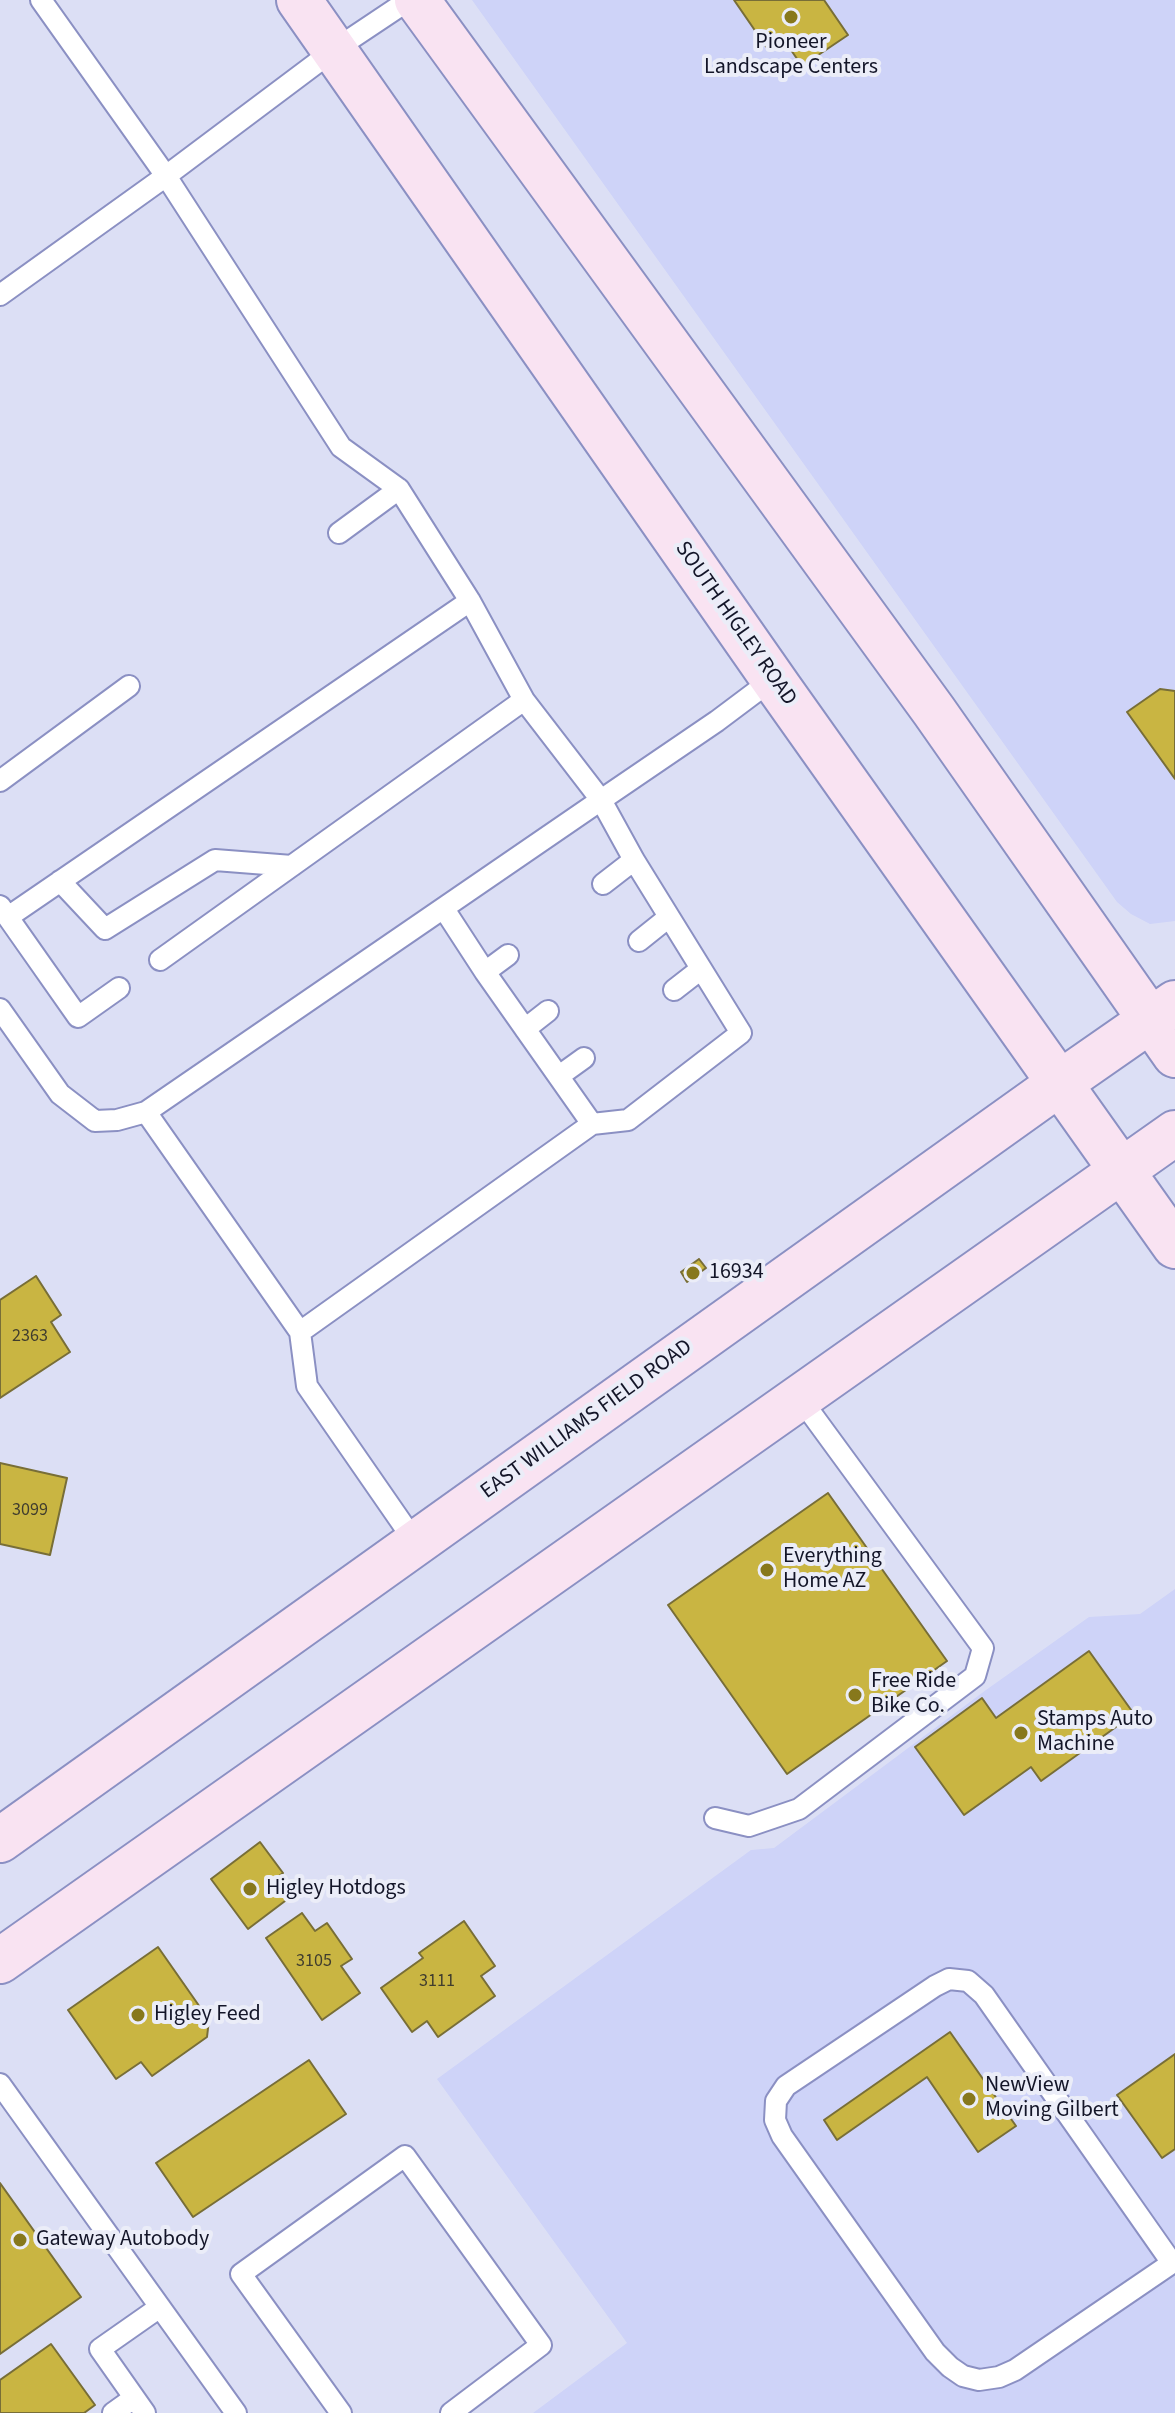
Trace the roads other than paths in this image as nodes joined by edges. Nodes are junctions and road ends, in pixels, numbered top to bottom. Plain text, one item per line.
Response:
1 (41, 0) edge
2 (299, 0) edge
3 (409, 0) edge
4 (417, 0) edge
5 (334, 50) junction
6 (166, 176) junction
7 (0, 295) edge
8 (399, 489) junction
9 (339, 533) dead end
10 (470, 601) junction
11 (773, 679) junction
12 (129, 686) dead end
13 (524, 700) junction
14 (0, 781) edge
15 (601, 800) junction
16 (634, 860) junction
17 (292, 866) junction
18 (60, 881) junction
19 (603, 884) dead end
20 (444, 909) junction
21 (4, 911) edge
22 (669, 917) junction
23 (639, 941) dead end
24 (508, 955) dead end
25 (160, 960) dead end
26 (701, 969) junction
27 (485, 972) junction
28 (119, 988) dead end
29 (674, 990) dead end
30 (0, 1009) edge
31 (548, 1011) dead end
32 (1167, 1026) edge
33 (525, 1029) junction
34 (584, 1058) dead end
35 (559, 1076) junction
36 (1060, 1083) junction
37 (146, 1112) junction
38 (592, 1124) junction
39 (1175, 1133) edge
40 (1123, 1170) junction
41 (1175, 1246) edge
42 (300, 1332) junction
43 (800, 1398) junction
44 (415, 1542) junction
45 (715, 1818) dead end
46 (0, 1840) edge
47 (0, 1961) edge
48 (0, 2084) edge
49 (1173, 2262) edge
50 (160, 2307) junction
51 (140, 2405) edge
52 (113, 2413) edge
53 (236, 2413) edge
54 (341, 2413) edge
55 (451, 2413) edge

1 - 6 lane
2 - 5 main road, SOUTH HIGLEY ROAD
3 - 5 lane
4 - 32 main road
5 - 6 lane
5 - 11 main road, SOUTH HIGLEY ROAD
6 - 7 lane
6 - 8 lane
8 - 9 lane
8 - 10 lane
10 - 13 lane
10 - 18 lane
11 - 15 lane
11 - 36 main road, SOUTH HIGLEY ROAD
12 - 14 lane
13 - 15 lane
13 - 17 lane
15 - 16 lane
15 - 20 lane
16 - 19 lane
16 - 22 lane
17 - 18 lane
17 - 25 lane
18 - 21 lane
20 - 27 lane
20 - 37 lane
21 - 28 lane
22 - 23 lane
22 - 26 lane
24 - 27 lane
26 - 29 lane
26 - 38 lane
27 - 33 lane
30 - 37 lane
31 - 33 lane
32 - 36 main road, EAST WILLIAMS FIELD ROAD
33 - 35 lane
34 - 35 lane
35 - 38 lane
36 - 40 main road, SOUTH HIGLEY ROAD
36 - 44 main road, EAST WILLIAMS FIELD ROAD
37 - 42 lane
38 - 42 lane
39 - 40 main road
40 - 41 main road, SOUTH HIGLEY ROAD
40 - 43 main road
42 - 44 lane
43 - 45 lane
43 - 47 main road
44 - 46 main road, EAST WILLIAMS FIELD ROAD
48 - 50 lane
49 - 49 lane
50 - 51 lane
50 - 53 lane
51 - 52 lane
54 - 55 lane

